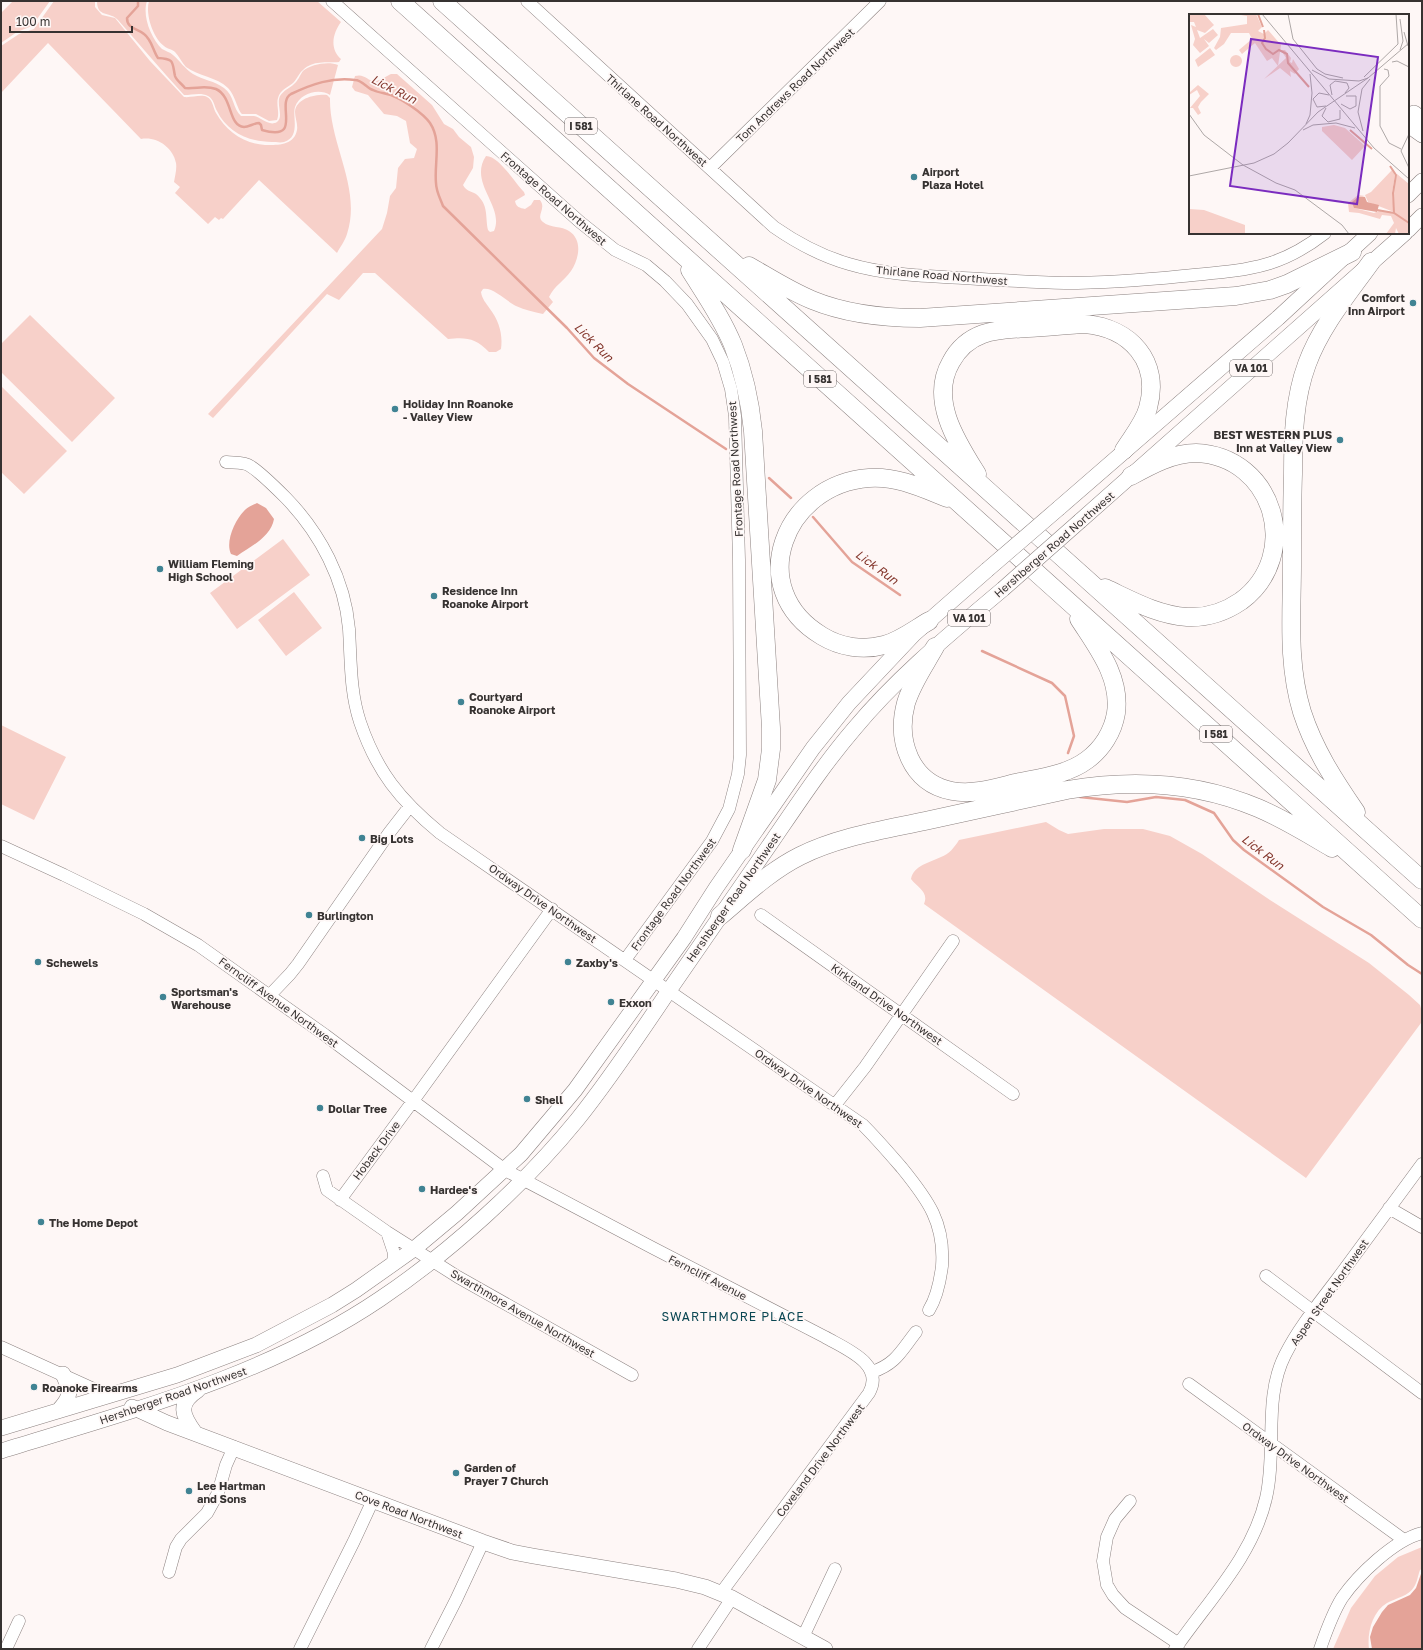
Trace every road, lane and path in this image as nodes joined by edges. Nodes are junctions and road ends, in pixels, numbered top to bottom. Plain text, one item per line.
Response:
1 (332, 1) edge
2 (400, 1) edge
3 (442, 1) edge
4 (527, 1) edge
5 (880, 1) edge
6 (1415, 116) edge
7 (1422, 135) edge
8 (710, 168) junction
9 (1422, 180) edge
10 (1409, 194) edge
11 (1422, 216) edge
12 (1409, 229) edge
13 (1324, 234) edge
14 (1369, 234) edge
15 (1404, 234) edge
16 (720, 250) junction
17 (1352, 252) junction
18 (680, 253) junction
19 (1372, 262) junction
20 (1124, 450) junction
21 (226, 462) dead end
22 (1131, 476) junction
23 (986, 488) junction
24 (960, 504) junction
25 (1089, 582) junction
26 (1066, 600) junction
27 (929, 621) junction
28 (935, 647) junction
29 (410, 806) junction
30 (1373, 836) junction
31 (1, 846) edge
32 (742, 850) junction
33 (1366, 868) junction
34 (1422, 880) edge
35 (552, 909) junction
36 (761, 915) dead end
37 (720, 916) junction
38 (1422, 919) edge
39 (953, 941) dead end
40 (624, 960) junction
41 (654, 980) junction
42 (669, 990) junction
43 (270, 995) junction
44 (902, 1014) junction
45 (1013, 1094) dead end
46 (413, 1101) junction
47 (836, 1105) junction
48 (1422, 1164) edge
49 (504, 1170) junction
50 (323, 1176) dead end
51 (522, 1180) junction
52 (539, 1188) joint
53 (340, 1200) junction
54 (1389, 1208) junction
55 (1422, 1227) edge
56 (387, 1232) junction
57 (414, 1249) junction
58 (432, 1260) junction
59 (393, 1264) junction
60 (1266, 1276) dead end
61 (929, 1310) dead end
62 (1313, 1311) junction
63 (916, 1332) dead end
64 (1, 1347) edge
65 (872, 1372) junction
66 (63, 1374) junction
67 (632, 1375) dead end
68 (1189, 1384) dead end
69 (202, 1387) junction
70 (1422, 1393) edge
71 (109, 1396) junction
72 (136, 1408) junction
73 (58, 1410) junction
74 (1, 1428) edge
75 (195, 1433) junction
76 (1272, 1443) junction
77 (234, 1448) junction
78 (1, 1451) edge
79 (373, 1500) junction
80 (1130, 1501) dead end
81 (1422, 1533) edge
82 (1404, 1540) junction
83 (483, 1542) junction
84 (835, 1569) dead end
85 (169, 1572) dead end
86 (727, 1596) junction
87 (19, 1621) dead end
88 (803, 1637) junction
89 (1177, 1646) edge
90 (6, 1649) edge
91 (300, 1649) edge
92 (431, 1649) edge
93 (698, 1649) edge
94 (825, 1649) edge
95 (1320, 1649) edge

1 - 40 street, Frontage Road Northwest
2 - 18 highway, I 581
3 - 16 highway, I 581
4 - 8 street, Thirlane Road Northwest
5 - 8 street, Tom Andrews Road Northwest
6 - 7 main road
8 - 13 street, Thirlane Road Northwest
9 - 10 main road
11 - 12 main road
14 - 17 main road, Hershberger Road Northwest / VA 101
15 - 19 main road, Hershberger Road Northwest / VA 101
16 - 17 highway
16 - 23 highway, I 581
17 - 20 main road, Hershberger Road Northwest / VA 101
18 - 24 highway, I 581
18 - 32 highway
19 - 22 main road, Hershberger Road Northwest / VA 101
19 - 30 highway
20 - 23 highway
20 - 27 main road, Hershberger Road Northwest / VA 101, bridge
21 - 29 street, Ordway Drive Northwest
22 - 25 highway
22 - 28 main road, Hershberger Road Northwest / VA 101, bridge
23 - 25 highway, I 581
24 - 26 highway, I 581
24 - 27 highway
25 - 30 highway, I 581
26 - 28 highway
26 - 33 highway, I 581
27 - 32 main road, Hershberger Road Northwest / VA 101
28 - 37 main road, Hershberger Road Northwest / VA 101
29 - 35 street, Ordway Drive Northwest
29 - 43 street
30 - 34 highway, I 581
31 - 43 street, Ferncliff Avenue Northwest
32 - 41 main road, Hershberger Road Northwest / VA 101
33 - 37 highway
33 - 38 highway, I 581
35 - 40 street, Ordway Drive Northwest
35 - 46 street, Hoback Drive
36 - 44 street, Kirkland Drive Northwest
37 - 42 main road, Hershberger Road Northwest / VA 101
39 - 44 street
40 - 41 street, Ordway Drive Northwest
41 - 42 street, Ordway Drive Northwest
41 - 49 main road, Hershberger Road Northwest / VA 101
42 - 47 street, Ordway Drive Northwest
42 - 51 main road, Hershberger Road Northwest / VA 101
43 - 46 street, Ferncliff Avenue Northwest
44 - 45 street, Kirkland Drive Northwest
44 - 47 street
46 - 49 street, Ferncliff Avenue Northwest
46 - 53 street, Hoback Drive
47 - 61 street, Ordway Drive Northwest
48 - 54 street, Aspen Street Northwest
49 - 51 street, Ferncliff Avenue Northwest
49 - 57 main road, Hershberger Road Northwest / VA 101
50 - 53 street, Swarthmore Avenue Northwest
51 - 52 street, Ferncliff Avenue Northwest
51 - 58 main road, Hershberger Road Northwest / VA 101
52 - 65 street, Ferncliff Avenue
53 - 56 street, Swarthmore Avenue Northwest
54 - 55 street
54 - 62 street, Aspen Street Northwest
56 - 57 street, Swarthmore Avenue Northwest
56 - 59 street
57 - 58 street, Swarthmore Avenue Northwest
57 - 59 main road, Hershberger Road Northwest / VA 101
58 - 67 street, Swarthmore Avenue Northwest
58 - 69 main road, Hershberger Road Northwest / VA 101
59 - 71 main road, Hershberger Road Northwest / VA 101
60 - 62 street
62 - 70 street
62 - 76 street, Aspen Street Northwest
63 - 65 street
64 - 66 street, Cove Road Northwest
65 - 86 street, Coveland Drive Northwest
66 - 71 street, Cove Road Northwest
66 - 73 main road
68 - 76 street, Ordway Drive Northwest
69 - 72 main road, Hershberger Road Northwest / VA 101
69 - 75 main road
71 - 72 main road, Cove Road Northwest
71 - 73 main road, Hershberger Road Northwest / VA 101
72 - 75 main road, Cove Road Northwest
72 - 78 main road, Hershberger Road Northwest / VA 101
73 - 74 main road, Hershberger Road Northwest / VA 101
75 - 77 main road, Cove Road Northwest
76 - 82 street, Ordway Drive Northwest
76 - 89 street, Aspen Street Northwest
77 - 79 main road, Cove Road Northwest
77 - 85 street
79 - 83 main road, Cove Road Northwest
79 - 91 street
80 - 89 street
81 - 82 street
82 - 95 street
83 - 86 main road, Cove Road Northwest
83 - 92 street
84 - 88 street
86 - 88 main road, Cove Road Northwest
86 - 93 street, Coveland Drive Northwest
87 - 90 street
88 - 94 main road, Cove Road Northwest

